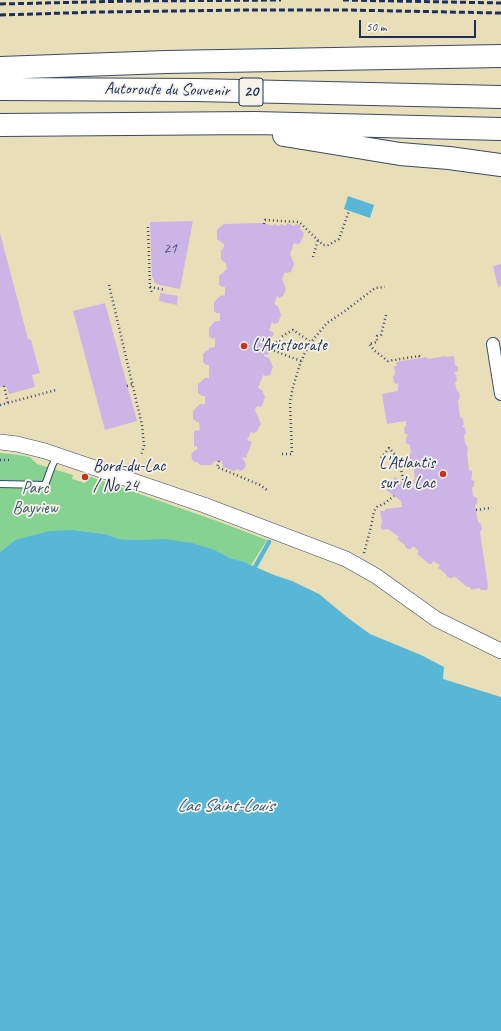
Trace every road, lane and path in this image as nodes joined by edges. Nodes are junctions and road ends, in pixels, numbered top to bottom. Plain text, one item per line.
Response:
1 (501, 56) edge
2 (0, 68) edge
3 (0, 89) edge
4 (501, 97) edge
5 (0, 124) edge
6 (209, 124) junction
7 (501, 129) edge
8 (501, 165) edge
9 (349, 211) dead end
10 (264, 224) dead end
11 (148, 227) dead end
12 (318, 240) junction
13 (313, 257) dead end
14 (109, 285) dead end
15 (150, 287) junction
16 (384, 287) dead end
17 (165, 290) dead end
18 (152, 293) dead end
19 (386, 315) dead end
20 (311, 342) junction
21 (493, 344) dead end
22 (420, 358) dead end
23 (302, 361) junction
24 (133, 384) junction
25 (4, 386) dead end
26 (127, 386) dead end
27 (56, 390) dead end
28 (501, 394) edge
29 (8, 404) junction
30 (0, 405) edge
31 (0, 442) edge
32 (282, 454) dead end
33 (57, 455) junction
34 (141, 456) dead end
35 (381, 458) dead end
36 (219, 461) dead end
37 (384, 480) dead end
38 (0, 484) edge
39 (390, 484) dead end
40 (404, 484) dead end
41 (267, 490) dead end
42 (394, 496) dead end
43 (489, 508) dead end
44 (476, 510) dead end
45 (364, 555) dead end
46 (501, 651) edge

1 - 2 highway
3 - 4 highway, Autoroute du Souvenir / 20
5 - 6 highway, Autoroute du Souvenir / 20
6 - 7 highway, Autoroute du Souvenir / 20
6 - 8 highway
9 - 12 path
10 - 12 path
11 - 15 path
12 - 13 path
14 - 24 path
15 - 17 path
15 - 18 path
16 - 20 path
19 - 22 path
20 - 23 path
20 - 23 path
21 - 28 street
23 - 32 path
24 - 26 path
24 - 34 path
25 - 29 path
27 - 29 path
29 - 30 path
31 - 33 street
33 - 38 lane
33 - 46 street
35 - 40 path
36 - 41 path
37 - 39 path
42 - 45 path
43 - 44 path

